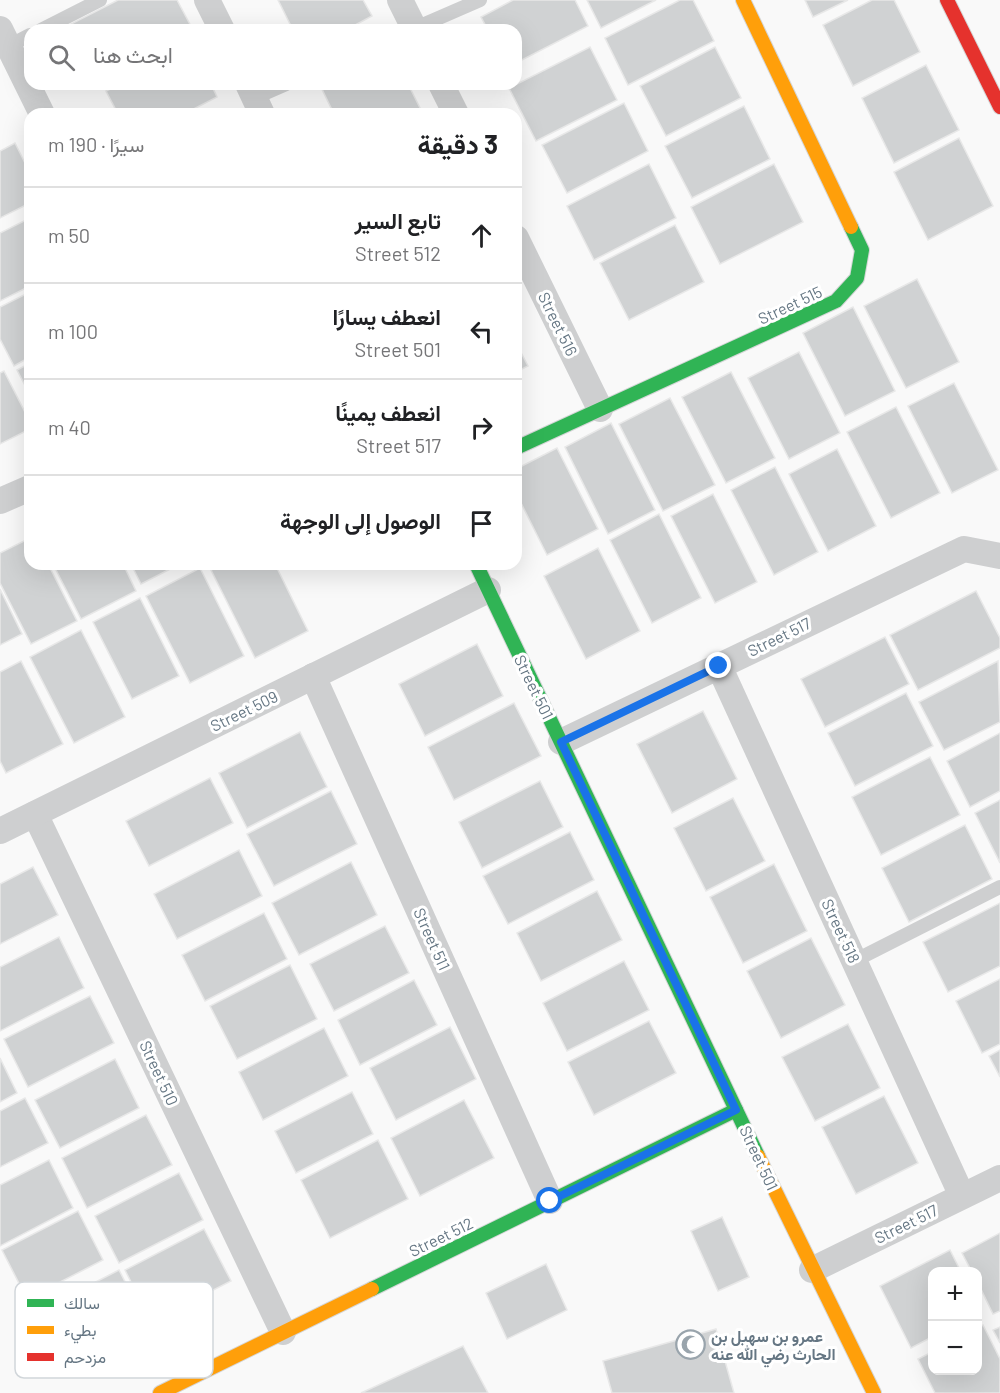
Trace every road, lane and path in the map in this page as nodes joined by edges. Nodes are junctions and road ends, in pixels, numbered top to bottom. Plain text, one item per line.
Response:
1 (100, 0) edge
2 (207, 0) edge
3 (400, 0) edge
4 (480, 0) edge
5 (743, 0) edge
6 (947, 0) edge
7 (53, 24) edge
8 (219, 24) edge
9 (410, 24) edge
10 (426, 24) edge
11 (962, 30) junction
12 (10, 40) edge
13 (24, 72) edge
14 (1000, 80) edge
15 (32, 90) edge
16 (273, 90) edge
17 (444, 90) edge
18 (254, 99) edge
19 (1000, 107) edge
20 (39, 108) edge
21 (453, 108) edge
22 (522, 250) edge
23 (600, 410) junction
24 (522, 445) edge
25 (24, 491) edge
26 (0, 501) edge
27 (1000, 556) edge
28 (479, 570) edge
29 (488, 590) junction
30 (719, 666) junction
31 (313, 676) junction
32 (561, 742) junction
33 (35, 814) junction
34 (0, 831) edge
35 (1000, 887) edge
36 (854, 961) junction
37 (736, 1110) junction
38 (1000, 1178) edge
39 (962, 1196) junction
40 (550, 1201) junction
41 (812, 1270) junction
42 (283, 1332) junction
43 (213, 1367) edge
44 (190, 1378) edge
45 (160, 1393) edge
46 (874, 1393) edge

1 - 7 lane
2 - 8 street
3 - 9 street
4 - 10 lane
5 - 23 street, Street 515
6 - 11 street
11 - 14 street
11 - 19 street
12 - 13 street
15 - 20 street
16 - 18 lane
17 - 21 street
22 - 23 street, Street 516
23 - 24 street, Street 515
25 - 26 street
27 - 30 street, Street 517
28 - 29 street, Street 501
29 - 31 street, Street 509
29 - 32 street, Street 501
30 - 32 street, Street 517
30 - 36 street, Street 518
31 - 33 street, Street 509
31 - 40 street, Street 511
32 - 37 street, Street 501
33 - 34 street, Street 509
33 - 42 street, Street 510
35 - 36 lane
36 - 39 street, Street 518
37 - 40 street, Street 512
37 - 41 street, Street 501
38 - 39 street, Street 517
39 - 41 street, Street 517
40 - 42 street, Street 512
41 - 46 street, Street 501
42 - 43 street, Street 512
44 - 45 street, Street 512

